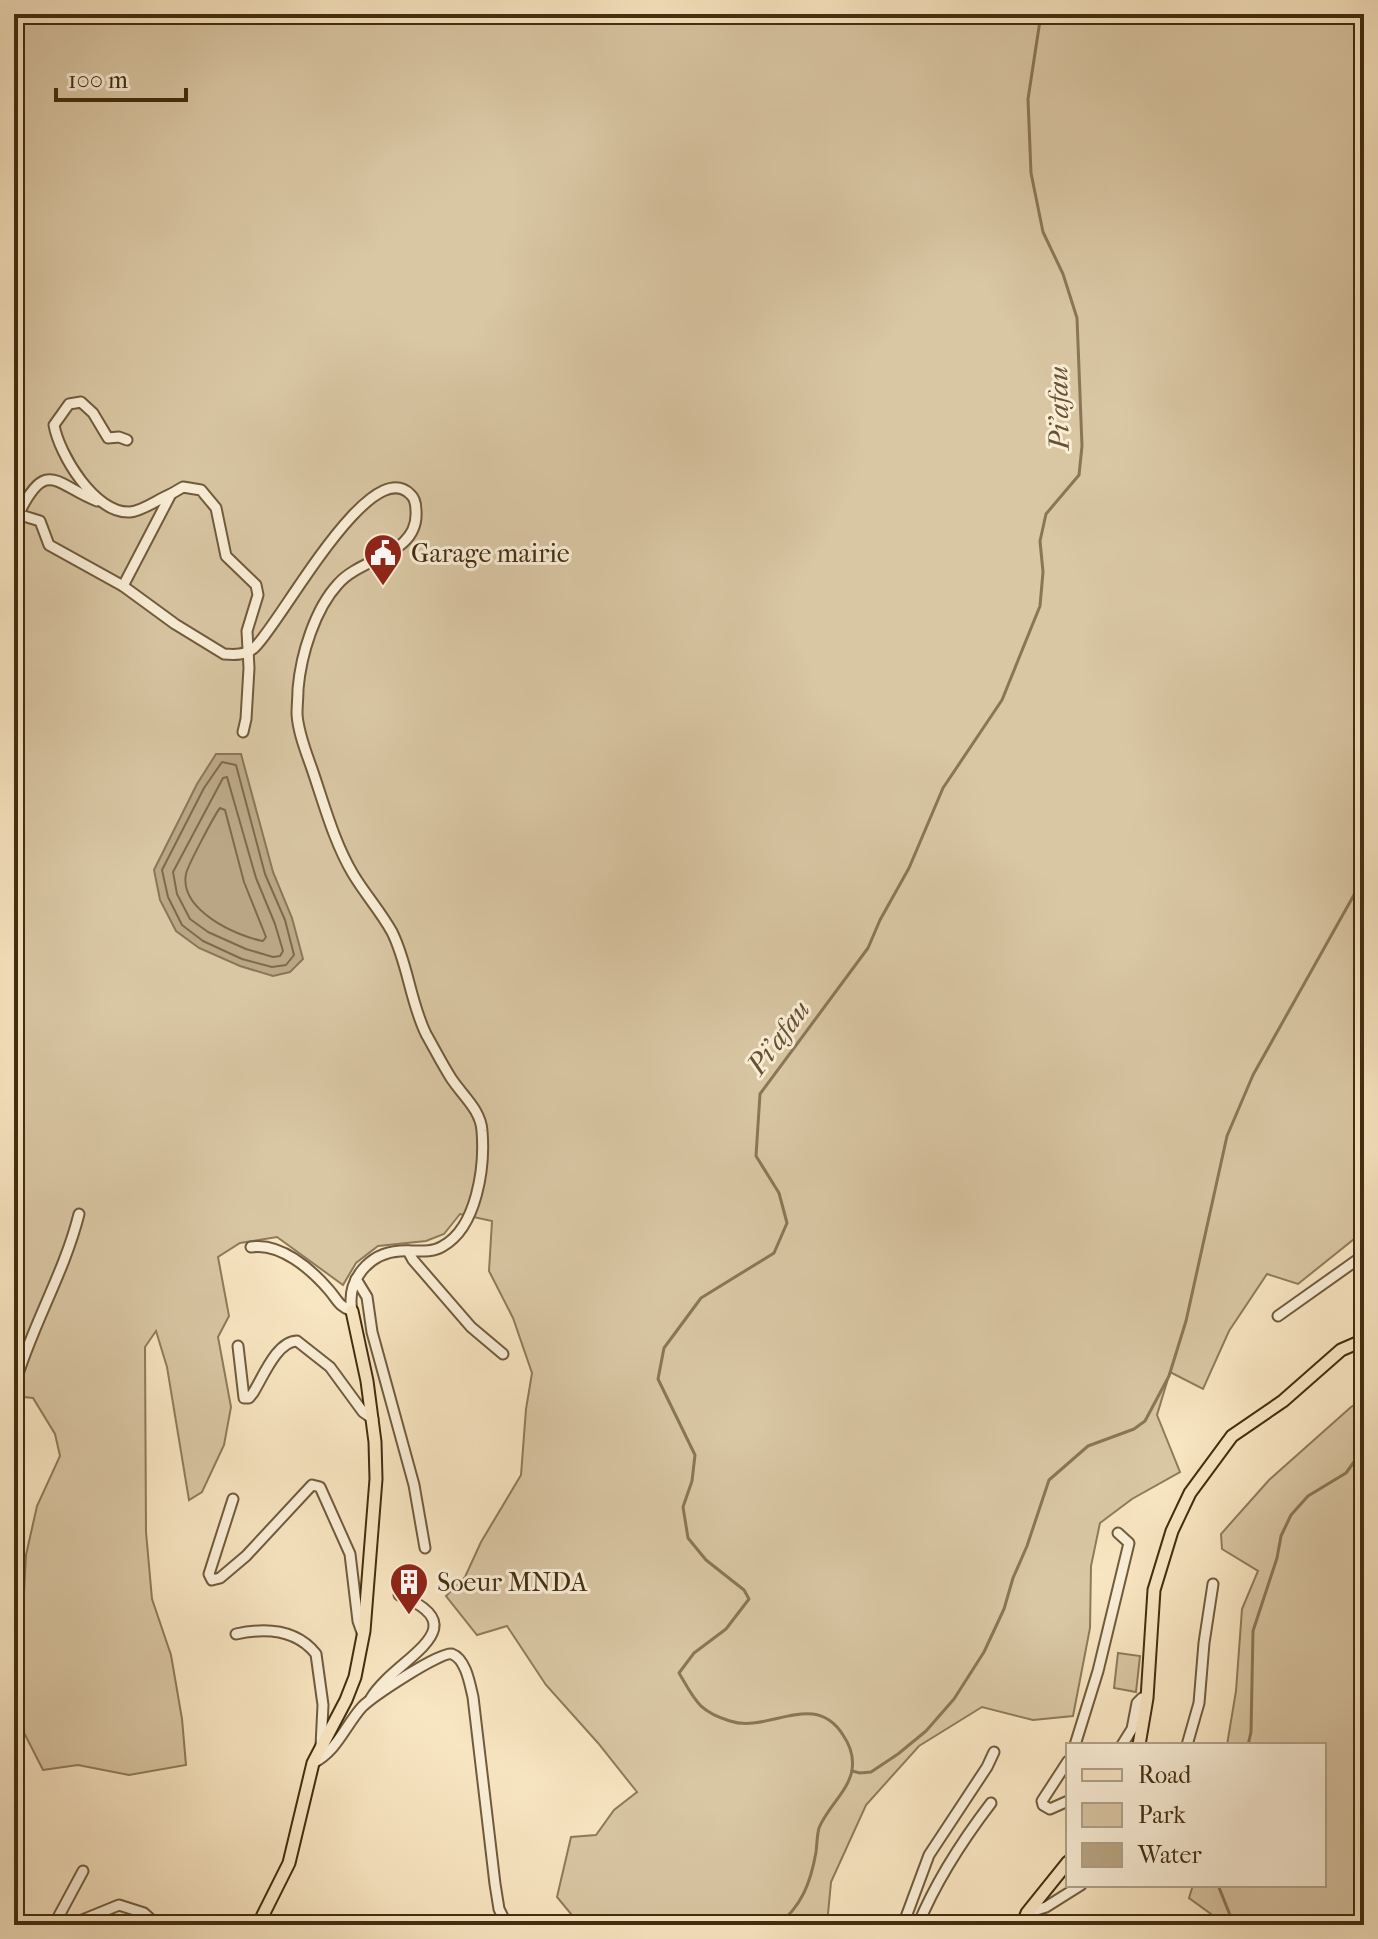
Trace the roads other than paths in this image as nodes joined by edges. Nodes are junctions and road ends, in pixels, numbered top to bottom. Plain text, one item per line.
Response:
1 (127, 440) dead end
2 (171, 494) junction
3 (111, 507) junction
4 (17, 513) edge
5 (123, 586) junction
6 (249, 652) junction
7 (243, 732) dead end
8 (79, 1214) dead end
9 (251, 1247) dead end
10 (408, 1251) junction
11 (1364, 1255) edge
12 (356, 1279) junction
13 (352, 1311) junction
14 (1278, 1316) dead end
15 (1364, 1340) edge
16 (238, 1346) dead end
17 (503, 1354) dead end
18 (14, 1387) edge
19 (373, 1419) junction
20 (233, 1499) dead end
21 (1118, 1533) dead end
22 (425, 1548) dead end
23 (1213, 1584) dead end
24 (399, 1595) dead end
25 (236, 1634) dead end
26 (364, 1636) junction
27 (1147, 1698) junction
28 (369, 1701) junction
29 (1076, 1743) edge
30 (1123, 1743) edge
31 (1139, 1743) edge
32 (1188, 1743) edge
33 (321, 1746) junction
34 (994, 1752) dead end
35 (313, 1763) junction
36 (1066, 1764) edge
37 (1066, 1802) edge
38 (991, 1803) dead end
39 (1066, 1864) edge
40 (83, 1871) dead end
41 (1078, 1887) edge
42 (1027, 1913) junction
43 (158, 1923) edge
44 (54, 1925) edge
45 (70, 1925) edge
46 (139, 1925) edge
47 (258, 1925) edge
48 (507, 1925) edge
49 (903, 1925) edge
50 (918, 1925) edge
51 (1022, 1925) edge

1 - 3 street
2 - 3 street
2 - 5 street
2 - 6 street
3 - 4 street
4 - 5 street
5 - 6 street
6 - 7 street
6 - 10 street
8 - 18 street
9 - 13 street
10 - 12 street
10 - 17 street
11 - 14 street
12 - 13 street
12 - 22 street
13 - 19 main road
15 - 27 main road
16 - 19 street
19 - 26 main road
20 - 26 street
21 - 29 street
23 - 32 street
24 - 28 street
25 - 33 street
26 - 33 main road
27 - 30 street
27 - 31 main road
28 - 35 street
28 - 48 street
33 - 35 main road
34 - 49 street
35 - 47 main road
36 - 37 street
38 - 50 street
39 - 42 main road
40 - 44 street
41 - 42 street
42 - 51 main road
43 - 45 street
43 - 46 street

